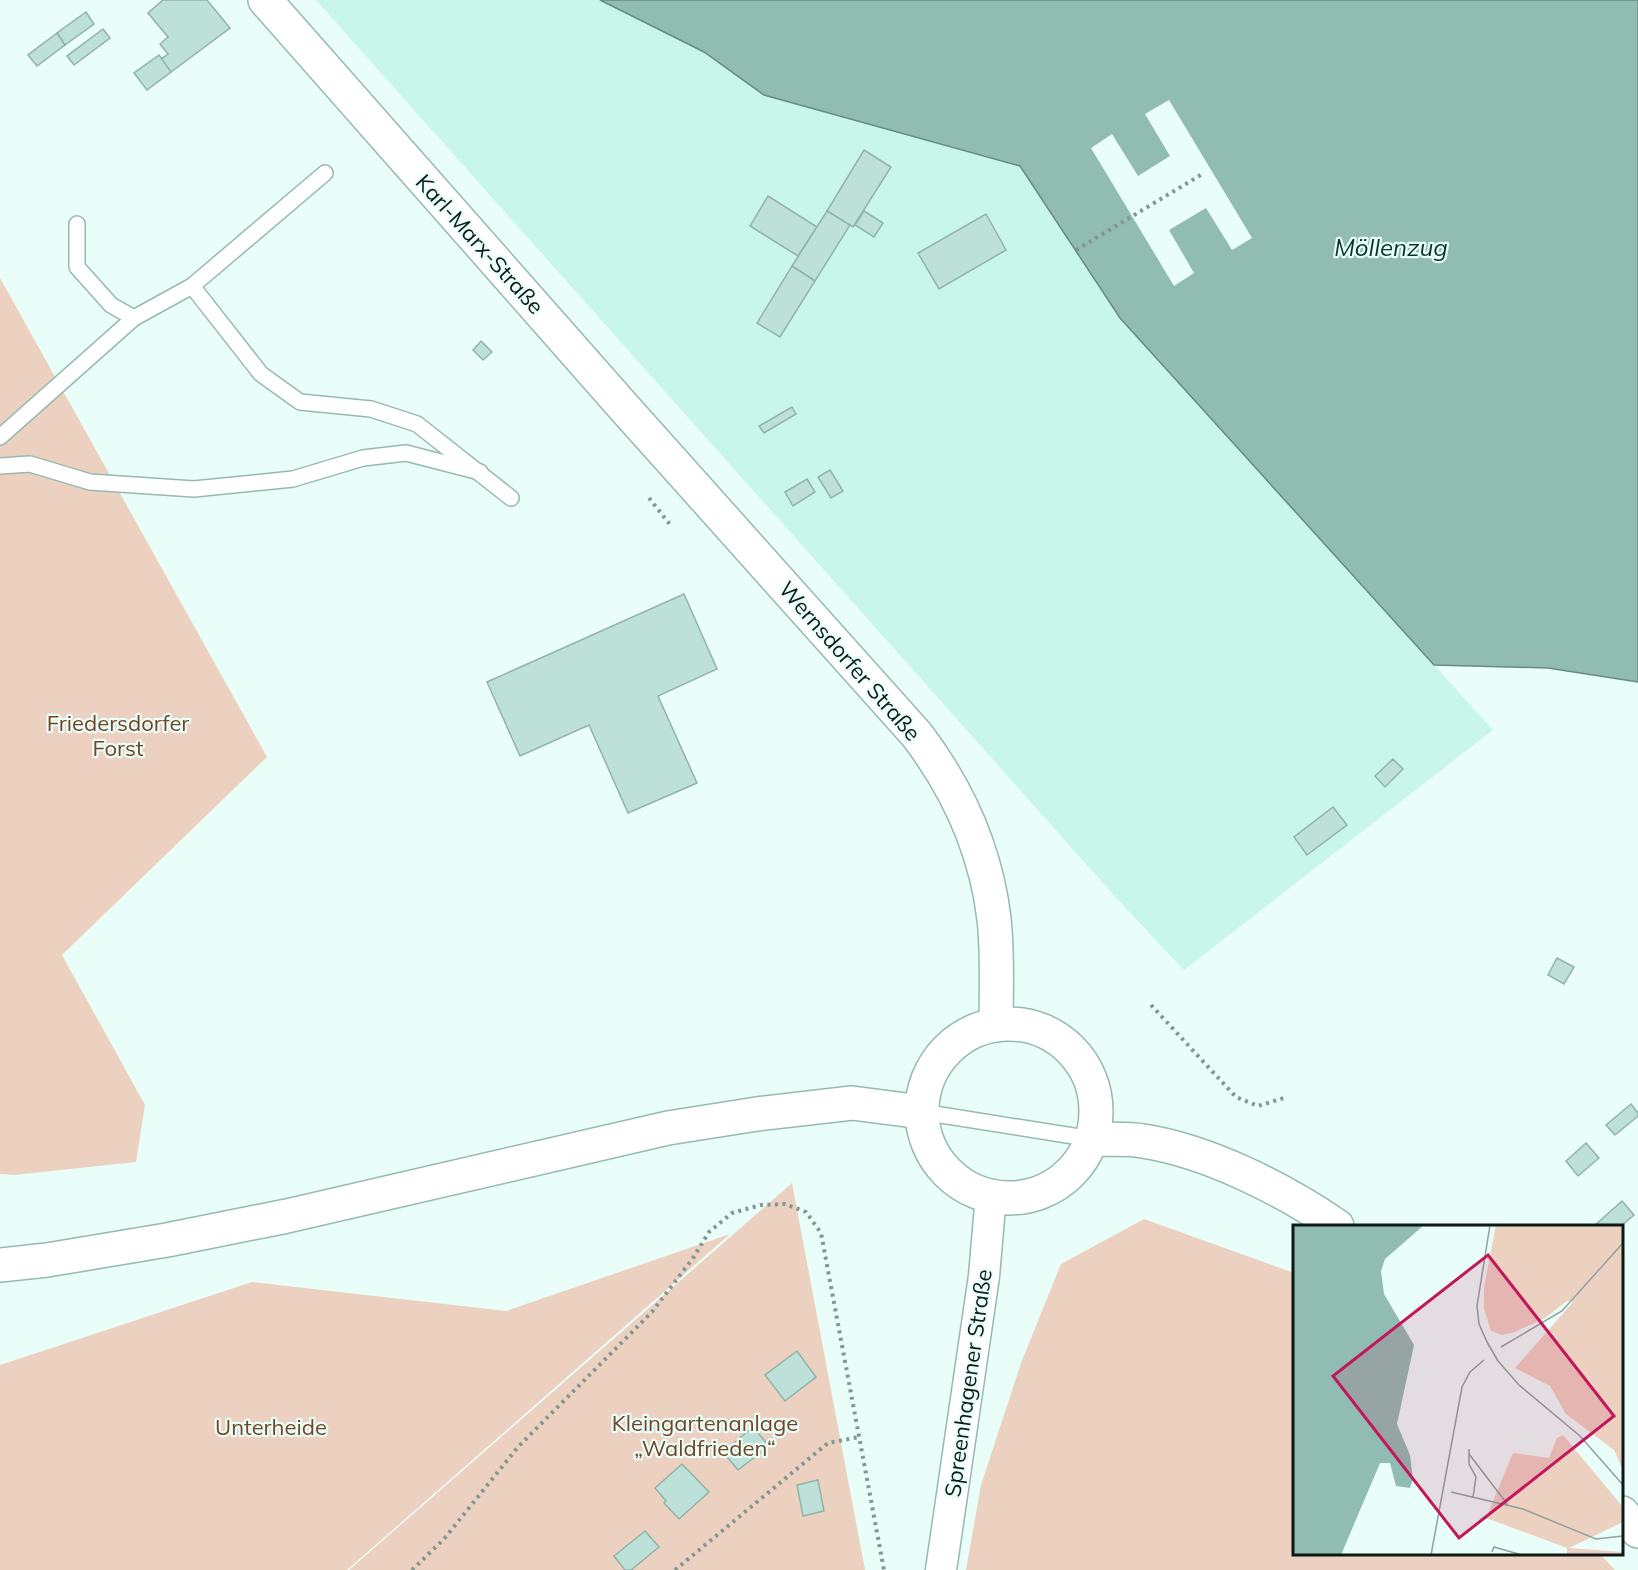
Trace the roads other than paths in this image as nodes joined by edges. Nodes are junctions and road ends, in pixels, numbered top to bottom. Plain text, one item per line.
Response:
1 (265, 0) edge
2 (325, 173) dead end
3 (77, 224) dead end
4 (192, 286) junction
5 (134, 318) junction
6 (0, 437) edge
7 (0, 466) edge
8 (480, 472) junction
9 (695, 487) joint
10 (511, 498) dead end
11 (996, 1025) junction
12 (922, 1112) junction
13 (1092, 1139) junction
14 (991, 1196) junction
15 (1326, 1219) edge
16 (0, 1265) edge
17 (1623, 1514) edge
18 (1638, 1531) edge
19 (941, 1570) edge

1 - 9 main road, Karl-Marx-Straße
2 - 4 lane
3 - 5 lane
4 - 5 lane
4 - 8 lane
5 - 6 lane
7 - 8 lane
8 - 10 lane
9 - 11 main road, Wernsdorfer Straße
11 - 12 main road
11 - 13 main road
12 - 13 lane
12 - 14 main road
12 - 16 main road
13 - 14 main road
13 - 15 main road
14 - 19 street, Spreenhagener Straße
17 - 18 main road

